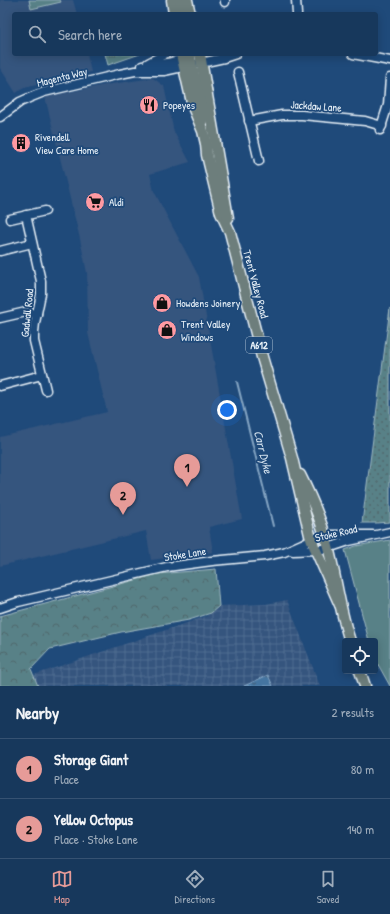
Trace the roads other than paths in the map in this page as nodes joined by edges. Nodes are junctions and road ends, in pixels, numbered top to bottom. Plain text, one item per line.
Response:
1 (172, 0) edge
2 (180, 0) edge
3 (187, 0) edge
4 (296, 0) edge
5 (174, 12) edge
6 (183, 12) edge
7 (190, 12) edge
8 (297, 12) edge
9 (162, 56) edge
10 (214, 56) edge
11 (364, 56) edge
12 (191, 58) edge
13 (390, 61) edge
14 (138, 68) junction
15 (238, 72) dead end
16 (390, 78) edge
17 (0, 117) edge
18 (249, 121) junction
19 (259, 161) dead end
20 (45, 211) dead end
21 (26, 215) junction
22 (10, 218) dead end
23 (230, 232) junction
24 (32, 243) junction
25 (0, 251) edge
26 (37, 314) junction
27 (0, 318) edge
28 (42, 375) junction
29 (0, 386) edge
30 (46, 390) dead end
31 (292, 458) junction
32 (390, 532) edge
33 (325, 535) junction
34 (373, 535) junction
35 (312, 539) junction
36 (328, 548) junction
37 (316, 550) junction
38 (287, 551) junction
39 (340, 605) junction
40 (0, 608) edge
41 (349, 638) edge
42 (361, 674) edge
43 (365, 686) edge

1 - 5 main road
2 - 6 main road
3 - 7 main road
4 - 8 street
9 - 14 street
10 - 12 street
11 - 13 street
12 - 14 street
12 - 23 main road, Trent Valley Road / A612
12 - 23 main road, Trent Valley Road / A612
14 - 17 street, Magenta Way
15 - 18 street
16 - 18 street, Jackdaw Lane
18 - 19 street
20 - 21 street
21 - 22 street
21 - 24 street, Gadwall Road
23 - 31 main road, Trent Valley Road / A612
24 - 25 street
24 - 26 street, Gadwall Road
26 - 27 street
26 - 28 street, Gadwall Road
28 - 29 street
28 - 30 street, Gadwall Road
31 - 33 main road, Trent Valley Road / A612
31 - 35 main road, Trent Valley Road / A612
32 - 34 street, Stoke Road
33 - 34 street, Stoke Lane
33 - 35 street, Stoke Lane
33 - 36 main road, Trent Valley Road / A612
34 - 36 street, Stoke Road
35 - 37 main road, Trent Valley Road / A612
35 - 38 street, Stoke Lane
36 - 37 street, Stoke Road
36 - 39 main road, Trent Valley Road / A612
37 - 38 street, Stoke Road
37 - 39 main road, Trent Valley Road / A612
38 - 40 street, Stoke Lane
39 - 41 main road, Trent Valley Road / A612
42 - 43 main road

